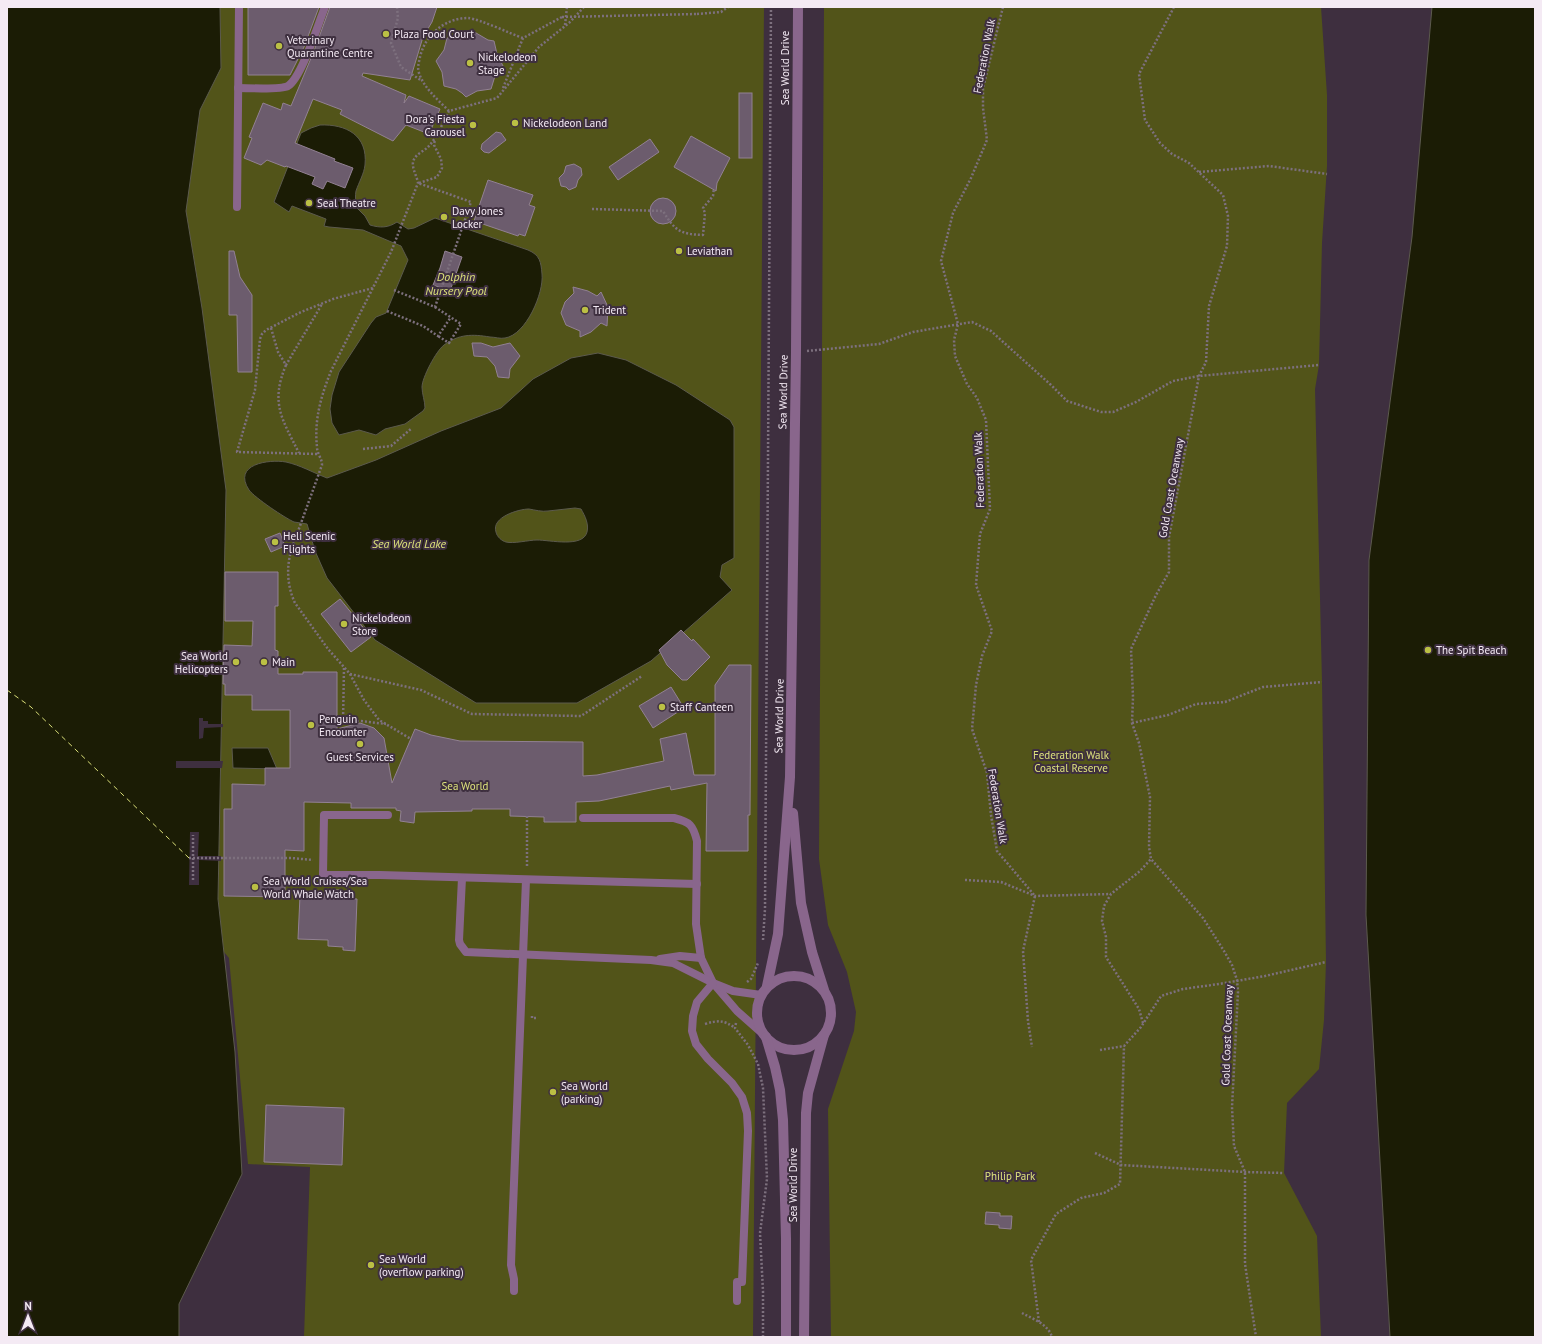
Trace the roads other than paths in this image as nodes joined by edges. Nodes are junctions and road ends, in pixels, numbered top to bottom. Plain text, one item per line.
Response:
1 (238, 7) edge
2 (325, 7) edge
3 (798, 7) edge
4 (238, 88) junction
5 (238, 207) dead end
6 (790, 777) junction
7 (388, 815) dead end
8 (583, 818) dead end
9 (462, 878) junction
10 (526, 880) junction
11 (697, 884) junction
12 (524, 955) junction
13 (701, 958) junction
14 (651, 960) junction
15 (713, 983) junction
16 (764, 990) junction
17 (825, 991) junction
18 (824, 1035) junction
19 (765, 1036) junction
20 (514, 1291) dead end
21 (737, 1301) dead end
22 (786, 1337) edge
23 (804, 1337) edge

1 - 4 lane
2 - 4 lane
3 - 6 street, Sea World Drive
4 - 5 lane
6 - 16 street, Sea World Drive
6 - 17 street, Sea World Drive
7 - 9 lane
8 - 11 lane
9 - 10 lane
9 - 12 lane
10 - 11 lane
10 - 12 lane
11 - 13 lane
12 - 14 lane
12 - 20 lane
13 - 14 lane
13 - 15 lane
14 - 15 lane
15 - 16 lane
15 - 19 lane
15 - 21 lane
16 - 17 street
16 - 19 street
17 - 18 street
18 - 19 street
18 - 23 street, Sea World Drive
19 - 22 street, Sea World Drive

